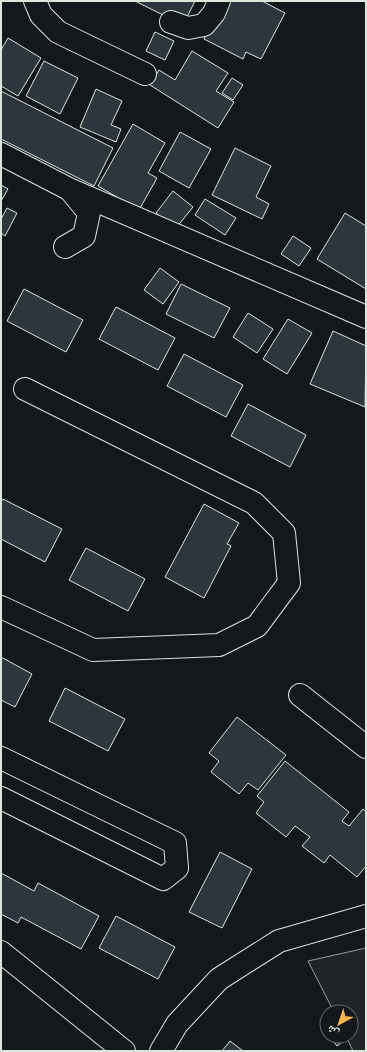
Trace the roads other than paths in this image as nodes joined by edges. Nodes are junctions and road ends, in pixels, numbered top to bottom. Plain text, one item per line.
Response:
1 (35, 1) edge
2 (219, 1) edge
3 (171, 22) dead end
4 (145, 74) dead end
5 (1, 154) edge
6 (69, 189) junction
7 (65, 247) dead end
8 (366, 318) edge
9 (25, 389) dead end
10 (1, 607) edge
11 (300, 695) dead end
12 (366, 747) edge
13 (1, 758) edge
14 (1, 798) edge
15 (366, 916) edge
16 (1, 952) edge
17 (124, 1051) edge
18 (161, 1051) edge

1 - 4 street
2 - 3 street
5 - 6 street
6 - 7 street
6 - 8 street
9 - 10 street
11 - 12 street
13 - 14 street
15 - 18 street
16 - 17 street

